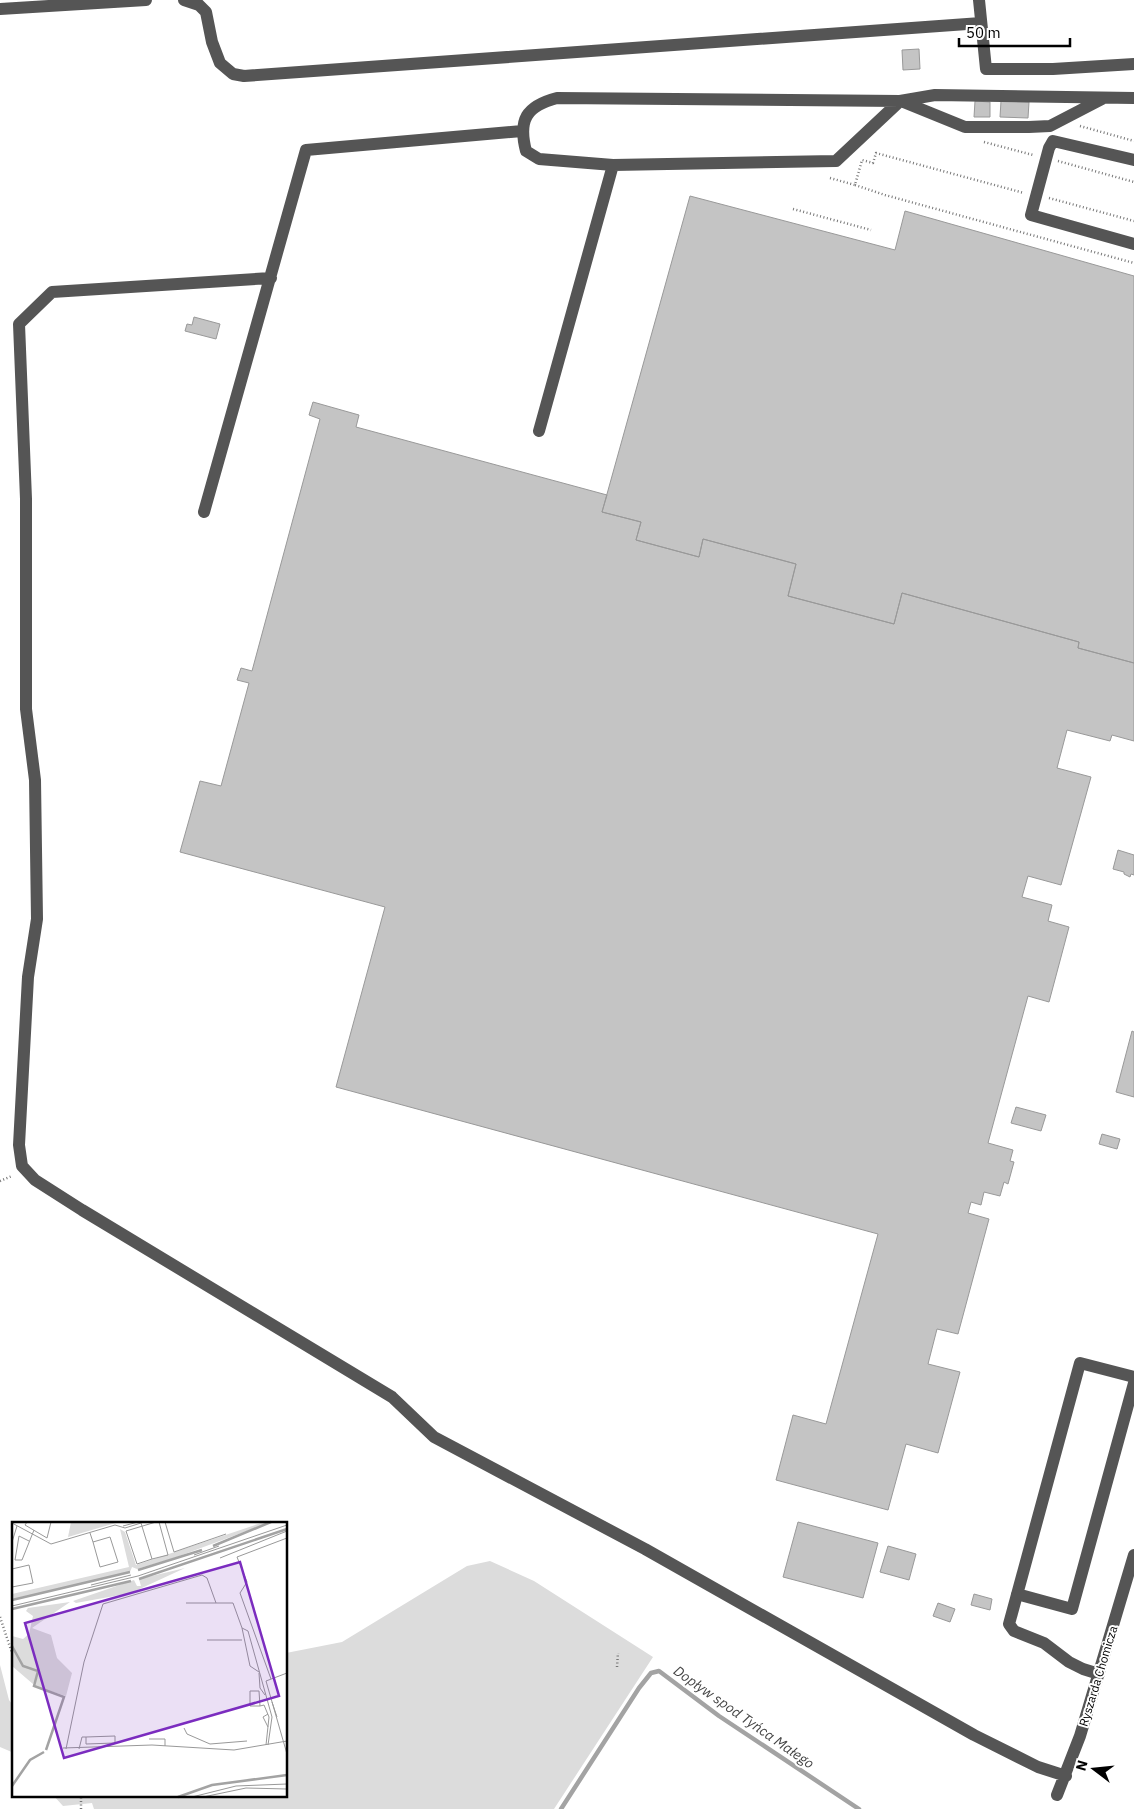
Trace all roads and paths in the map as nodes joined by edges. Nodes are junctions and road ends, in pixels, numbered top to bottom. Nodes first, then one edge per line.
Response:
1 (146, 0) edge
2 (184, 0) edge
3 (979, 0) edge
4 (0, 9) edge
5 (981, 23) junction
6 (1134, 64) edge
7 (1104, 98) junction
8 (1134, 98) edge
9 (900, 101) junction
10 (1074, 124) dead end
11 (1050, 126) junction
12 (522, 131) junction
13 (1053, 140) junction
14 (1134, 142) edge
15 (1134, 160) edge
16 (614, 165) junction
17 (830, 178) dead end
18 (855, 186) junction
19 (1037, 195) junction
20 (793, 209) dead end
21 (1134, 221) edge
22 (871, 230) dead end
23 (1134, 244) edge
24 (1134, 263) edge
25 (270, 278) junction
26 (539, 432) dead end
27 (204, 512) dead end
28 (1134, 1377) edge
29 (1134, 1383) edge
30 (1134, 1555) edge
31 (1017, 1594) junction
32 (0, 1616) edge
33 (12, 1653) edge
34 (618, 1653) dead end
35 (617, 1667) dead end
36 (1099, 1674) junction
37 (1066, 1776) junction
38 (1057, 1795) dead end
39 (81, 1796) edge
40 (81, 1809) edge

1 - 4 street
2 - 5 street
3 - 5 street
5 - 6 street
7 - 8 street
7 - 9 street
7 - 11 street
9 - 11 street
9 - 12 street
9 - 16 street
10 - 14 path
11 - 13 street
12 - 16 street
12 - 25 street
13 - 15 street
13 - 19 street
16 - 26 street
17 - 18 path
18 - 19 path
18 - 24 path
19 - 21 path
19 - 23 street
20 - 22 path
25 - 27 street
25 - 37 street
28 - 31 street
29 - 31 street
30 - 36 street, Ryszarda Chomicza
31 - 36 street
32 - 33 path
34 - 35 path
36 - 37 street, Ryszarda Chomicza
37 - 38 street, Ryszarda Chomicza
39 - 40 path

